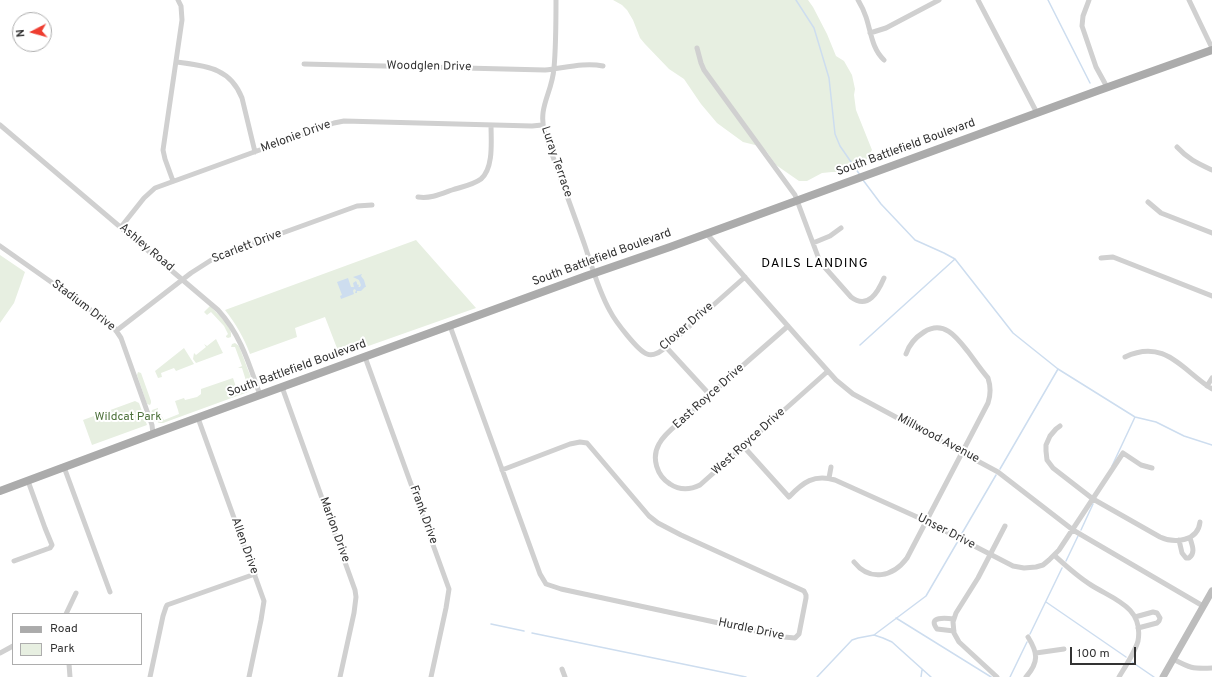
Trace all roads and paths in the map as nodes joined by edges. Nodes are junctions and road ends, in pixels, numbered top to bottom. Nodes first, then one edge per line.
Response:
1 (178, 0) edge
2 (556, 0) edge
3 (858, 0) edge
4 (939, 0) edge
5 (978, 0) edge
6 (1090, 0) edge
7 (1189, 0) edge
8 (870, 33) junction
9 (697, 48) dead end
10 (1212, 49) edge
11 (884, 60) dead end
12 (176, 62) junction
13 (304, 64) dead end
14 (603, 66) dead end
15 (554, 69) junction
16 (1107, 87) junction
17 (1037, 112) junction
18 (0, 125) edge
19 (491, 125) junction
20 (542, 125) junction
21 (1177, 147) dead end
22 (255, 152) junction
23 (1212, 170) edge
24 (173, 181) junction
25 (418, 197) dead end
26 (797, 200) junction
27 (1148, 202) dead end
28 (372, 205) dead end
29 (122, 227) junction
30 (841, 228) dead end
31 (706, 233) junction
32 (1212, 233) edge
33 (813, 243) junction
34 (0, 246) edge
35 (1101, 258) dead end
36 (594, 273) junction
37 (744, 277) junction
38 (884, 278) dead end
39 (183, 279) junction
40 (1212, 296) edge
41 (450, 326) junction
42 (788, 326) junction
43 (116, 331) junction
44 (666, 347) junction
45 (906, 354) dead end
46 (365, 357) junction
47 (1125, 357) dead end
48 (828, 371) junction
49 (1212, 378) edge
50 (282, 387) junction
51 (1210, 387) edge
52 (260, 395) junction
53 (710, 396) junction
54 (198, 418) junction
55 (1060, 426) dead end
56 (153, 434) junction
57 (744, 446) junction
58 (962, 452) junction
59 (64, 467) junction
60 (831, 467) dead end
61 (1152, 468) dead end
62 (502, 470) junction
63 (664, 478) joint
64 (829, 478) junction
65 (28, 481) junction
66 (0, 491) edge
67 (1094, 500) junction
68 (926, 521) junction
69 (1200, 522) dead end
70 (1005, 526) dead end
71 (1073, 530) junction
72 (1190, 538) junction
73 (1179, 540) junction
74 (991, 554) junction
75 (1054, 556) junction
76 (14, 561) dead end
77 (854, 562) dead end
78 (255, 574) junction
79 (1212, 591) edge
80 (110, 592) dead end
81 (76, 593) dead end
82 (1203, 606) junction
83 (66, 613) edge
84 (1135, 618) junction
85 (954, 619) junction
86 (1138, 628) junction
87 (954, 631) junction
88 (1028, 637) dead end
89 (12, 647) edge
90 (1064, 649) dead end
91 (0, 653) edge
92 (1036, 653) junction
93 (1173, 659) junction
94 (69, 665) edge
95 (1212, 668) edge
96 (562, 669) dead end
97 (70, 677) edge
98 (150, 677) edge
99 (249, 677) edge
100 (340, 677) edge
101 (431, 677) edge
102 (565, 677) edge
103 (996, 677) edge
104 (1026, 677) edge
105 (1119, 677) edge
106 (1163, 677) edge

1 - 12 street
2 - 15 street, Luray Terrace
3 - 8 street
4 - 8 street
5 - 17 street
6 - 16 street
7 - 10 street
8 - 11 street
9 - 26 street
10 - 16 main road, South Battlefield Boulevard
12 - 22 street
12 - 24 street
13 - 15 street, Woodglen Drive
14 - 15 street, Woodglen Drive
15 - 20 street, Luray Terrace
16 - 17 main road, South Battlefield Boulevard
17 - 26 main road, South Battlefield Boulevard
18 - 29 street, Ashley Road
19 - 20 street, Melonie Drive
19 - 22 street, Melonie Drive
19 - 25 street
20 - 36 street, Luray Terrace
21 - 23 street
22 - 24 street, Melonie Drive
24 - 29 street, Melonie Drive
26 - 31 main road, South Battlefield Boulevard
26 - 33 street
27 - 32 street
28 - 39 street, Scarlett Drive
29 - 39 street, Ashley Road
30 - 33 street
31 - 36 main road, South Battlefield Boulevard
31 - 37 street, Millwood Avenue
33 - 38 street
34 - 43 street, Stadium Drive
35 - 40 street
36 - 41 main road, South Battlefield Boulevard
36 - 44 street, Clover Drive
37 - 42 street, Millwood Avenue
37 - 44 street, Clover Drive
39 - 43 street, Scarlett Drive
39 - 52 street, Ashley Road
41 - 46 main road, South Battlefield Boulevard
41 - 62 street, Hurdle Drive
42 - 48 street, Millwood Avenue
42 - 53 street, East Royce Drive
43 - 56 street, Stadium Drive
44 - 53 street
45 - 58 street
46 - 50 main road, South Battlefield Boulevard
46 - 101 street, Frank Drive
47 - 51 street
48 - 57 street, West Royce Drive
48 - 58 street, Millwood Avenue
49 - 51 street
50 - 52 main road, South Battlefield Boulevard
50 - 100 street, Marion Drive
52 - 54 main road, South Battlefield Boulevard
53 - 63 street, East Royce Drive
54 - 56 main road, South Battlefield Boulevard
54 - 78 street, Allen Drive
55 - 67 street
56 - 59 main road, South Battlefield Boulevard
57 - 63 street, West Royce Drive
57 - 64 street
58 - 68 street
58 - 71 street, Millwood Avenue
59 - 65 main road, South Battlefield Boulevard
59 - 80 street
60 - 64 street
61 - 67 street, Unser Drive
62 - 62 street, Hurdle Drive
64 - 68 street, Unser Drive
65 - 66 main road, South Battlefield Boulevard
65 - 76 street
67 - 71 street, Unser Drive
67 - 73 street
68 - 74 street, Unser Drive
68 - 77 street
69 - 72 street
70 - 74 street
71 - 75 street, Unser Drive
71 - 82 street, Millwood Avenue
72 - 73 street
72 - 73 street
74 - 75 street, Unser Drive
74 - 85 street
75 - 84 street
78 - 98 street
78 - 99 street, Allen Drive
79 - 82 main road
81 - 83 street
82 - 93 main road
84 - 86 street
84 - 86 street
85 - 87 street
85 - 87 street
86 - 105 street
87 - 103 street
88 - 92 street
89 - 91 street
90 - 92 street
92 - 104 street
93 - 95 street
93 - 106 main road
94 - 97 street
96 - 102 street

